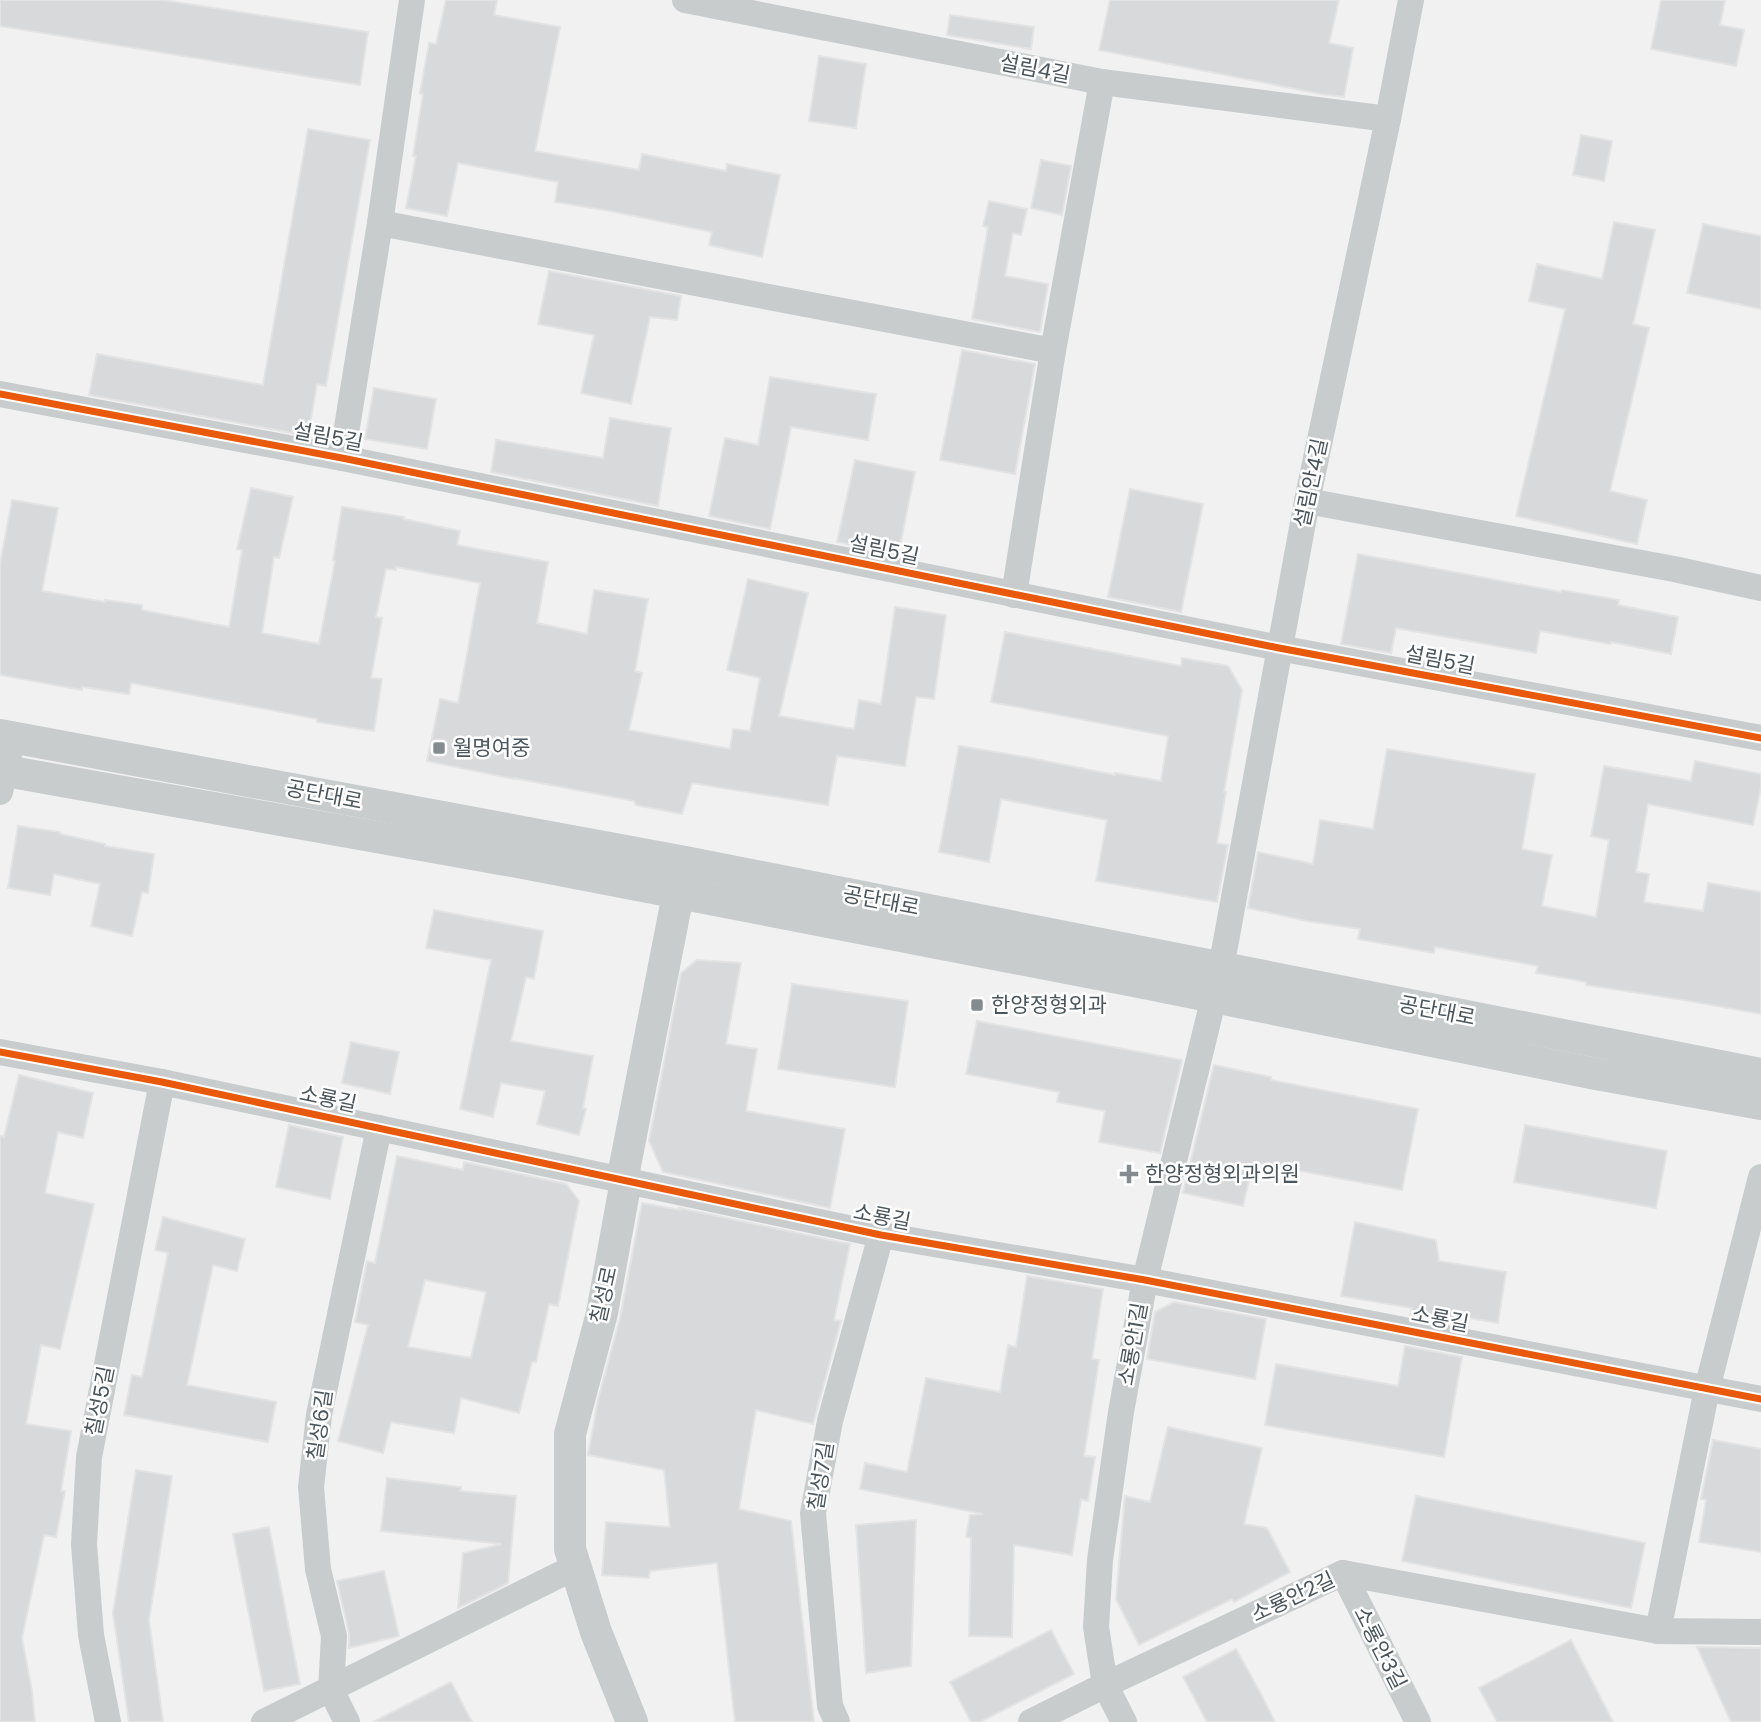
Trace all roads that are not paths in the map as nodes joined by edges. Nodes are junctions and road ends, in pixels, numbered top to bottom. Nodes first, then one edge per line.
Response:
1 (412, 0) edge
2 (685, 0) edge
3 (1411, 0) edge
4 (729, 4) edge
5 (1102, 82) junction
6 (1388, 119) junction
7 (380, 223) junction
8 (1053, 351) junction
9 (0, 394) edge
10 (342, 457) junction
11 (1307, 501) junction
12 (1761, 588) edge
13 (1014, 595) junction
14 (1279, 648) junction
15 (6, 736) edge
16 (1761, 738) edge
17 (2, 778) edge
18 (685, 862) junction
19 (679, 893) junction
20 (1218, 983) junction
21 (0, 1052) edge
22 (1761, 1074) edge
23 (162, 1082) junction
24 (1761, 1104) edge
25 (379, 1128) junction
26 (1761, 1177) edge
27 (622, 1181) junction
28 (881, 1236) junction
29 (1145, 1280) junction
30 (1707, 1389) junction
31 (1761, 1399) edge
32 (575, 1567) junction
33 (1343, 1573) junction
34 (1658, 1631) junction
35 (1761, 1632) edge
36 (1105, 1685) junction
37 (331, 1690) junction
38 (108, 1722) edge
39 (264, 1722) edge
40 (347, 1722) edge
41 (632, 1722) edge
42 (837, 1722) edge
43 (1031, 1722) edge
44 (1124, 1722) edge
45 (1418, 1722) edge

1 - 7 street
2 - 4 street, 설림4길
3 - 6 street, 설림안4길
4 - 5 street, 설림4길
5 - 6 street, 설림4길
5 - 8 street
6 - 11 street, 설림안4길
7 - 8 street
7 - 10 street
8 - 13 street
9 - 10 street, 설림5길
10 - 13 street, 설림5길
11 - 12 street
11 - 14 street, 설림안4길
13 - 14 street, 설림5길
14 - 16 street, 설림5길
14 - 20 street, 설림안4길
15 - 17 street
15 - 18 street, 공단대로
17 - 19 street, 공단대로
18 - 19 street, 칠성로
18 - 20 street, 공단대로
19 - 20 street, 공단대로
19 - 27 street, 칠성로
20 - 22 street, 공단대로
20 - 24 street, 공단대로
20 - 29 street, 소룡안1길
21 - 23 street, 소룡길
23 - 25 street, 소룡길
23 - 38 street, 칠성5길
25 - 27 street, 소룡길
25 - 37 street, 칠성6길
26 - 30 street
27 - 28 street, 소룡길
27 - 32 street, 칠성로
28 - 29 street, 소룡길
28 - 42 street, 칠성7길
29 - 30 street, 소룡길
29 - 36 street, 소룡안1길
30 - 31 street, 소룡길
30 - 34 street
32 - 37 street
32 - 41 street, 칠성로
33 - 34 street, 소룡안2길
33 - 36 street, 소룡안2길
33 - 45 street, 소룡안3길
34 - 35 street, 소룡안2길
36 - 43 street, 소룡안2길
36 - 44 street, 소룡안1길
37 - 39 street
37 - 40 street, 칠성6길

